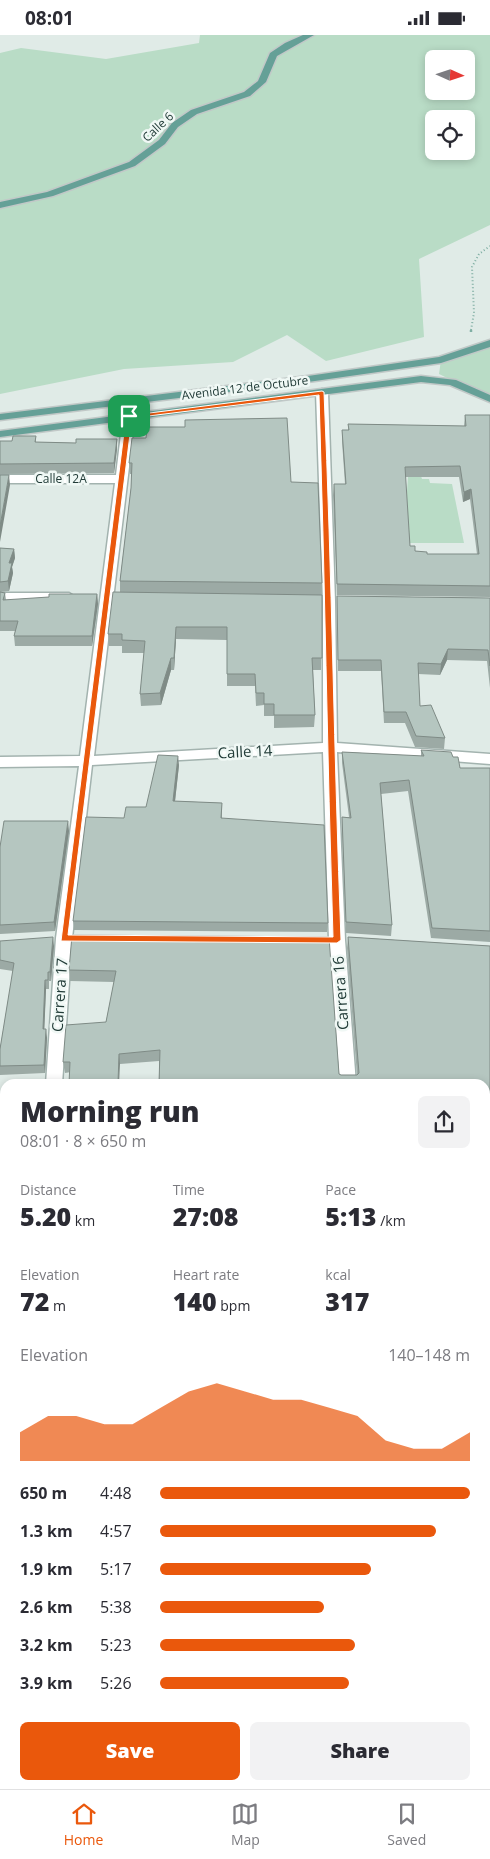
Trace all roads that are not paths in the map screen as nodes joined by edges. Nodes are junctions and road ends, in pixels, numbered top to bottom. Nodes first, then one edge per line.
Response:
1 (310, 35) edge
2 (0, 205) edge
3 (490, 343) edge
4 (441, 360) junction
5 (452, 382) junction
6 (322, 392) junction
7 (490, 399) edge
8 (131, 401) junction
9 (129, 416) junction
10 (0, 417) edge
11 (0, 434) edge
12 (0, 479) edge
13 (121, 479) junction
14 (0, 597) edge
15 (111, 598) junction
16 (330, 747) junction
17 (490, 759) edge
18 (86, 761) junction
19 (0, 762) edge
20 (64, 938) junction
21 (46, 939) edge
22 (83, 939) edge
23 (318, 940) edge
24 (337, 940) junction
25 (356, 941) edge
26 (54, 1079) edge
27 (348, 1079) edge

1 - 2 main road, Calle 6
3 - 4 main road, Avenida 12 de Octubre
4 - 5 main road
4 - 8 main road, Avenida 12 de Octubre
5 - 6 main road, Avenida 12 de Octubre
5 - 7 main road, Avenida 12 de Octubre
6 - 9 main road, Avenida 12 de Octubre
6 - 16 street, Carrera 16
8 - 9 street, Carrera 17
8 - 10 main road, Avenida 12 de Octubre
9 - 11 main road, Avenida 12 de Octubre
9 - 13 street, Carrera 17
12 - 13 street, Calle 12A
13 - 15 street, Carrera 17
14 - 15 street
15 - 18 street, Carrera 17
16 - 17 street, Calle 14
16 - 18 street, Calle 14
16 - 24 street, Carrera 16
18 - 19 street, Calle 14
18 - 20 street, Carrera 17
20 - 21 street
20 - 22 street
20 - 26 street, Carrera 17
23 - 24 street
24 - 25 street
24 - 27 street, Carrera 16

